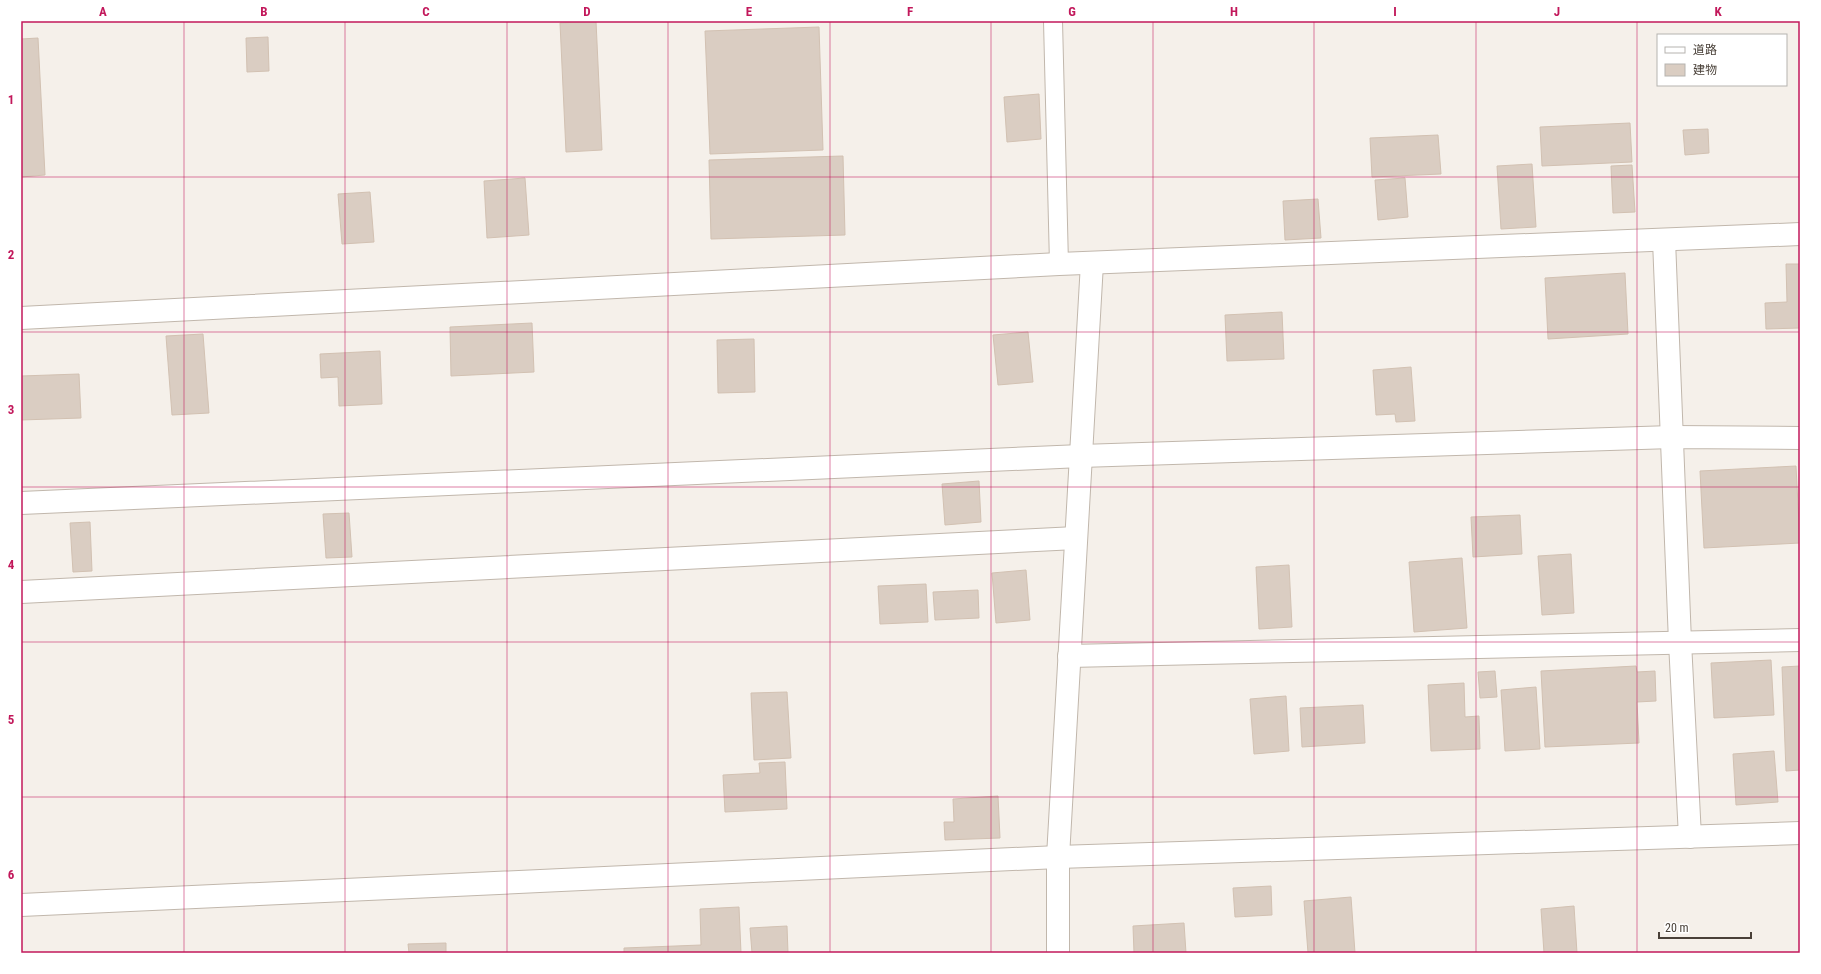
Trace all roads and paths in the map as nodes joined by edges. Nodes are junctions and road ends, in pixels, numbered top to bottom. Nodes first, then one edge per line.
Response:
1 (1053, 21) edge
2 (1800, 234) edge
3 (1664, 240) junction
4 (1092, 263) junction
5 (1059, 264) junction
6 (21, 318) edge
7 (1672, 437) junction
8 (1800, 438) edge
9 (1081, 456) junction
10 (21, 502) edge
11 (1076, 538) junction
12 (21, 592) edge
13 (1800, 640) edge
14 (1680, 642) junction
15 (1069, 656) junction
16 (1800, 833) edge
17 (1690, 837) junction
18 (1058, 857) junction
19 (21, 905) edge
20 (1058, 953) edge

1 - 5 lane
2 - 3 street
3 - 4 street
3 - 7 street
4 - 5 street
4 - 9 street
5 - 6 street
7 - 8 street
7 - 9 street
7 - 14 street
9 - 10 street
9 - 11 street
11 - 12 street
11 - 15 street
13 - 14 street
14 - 15 street
14 - 17 street
15 - 18 street
16 - 17 street
17 - 18 street
18 - 19 street
18 - 20 street

